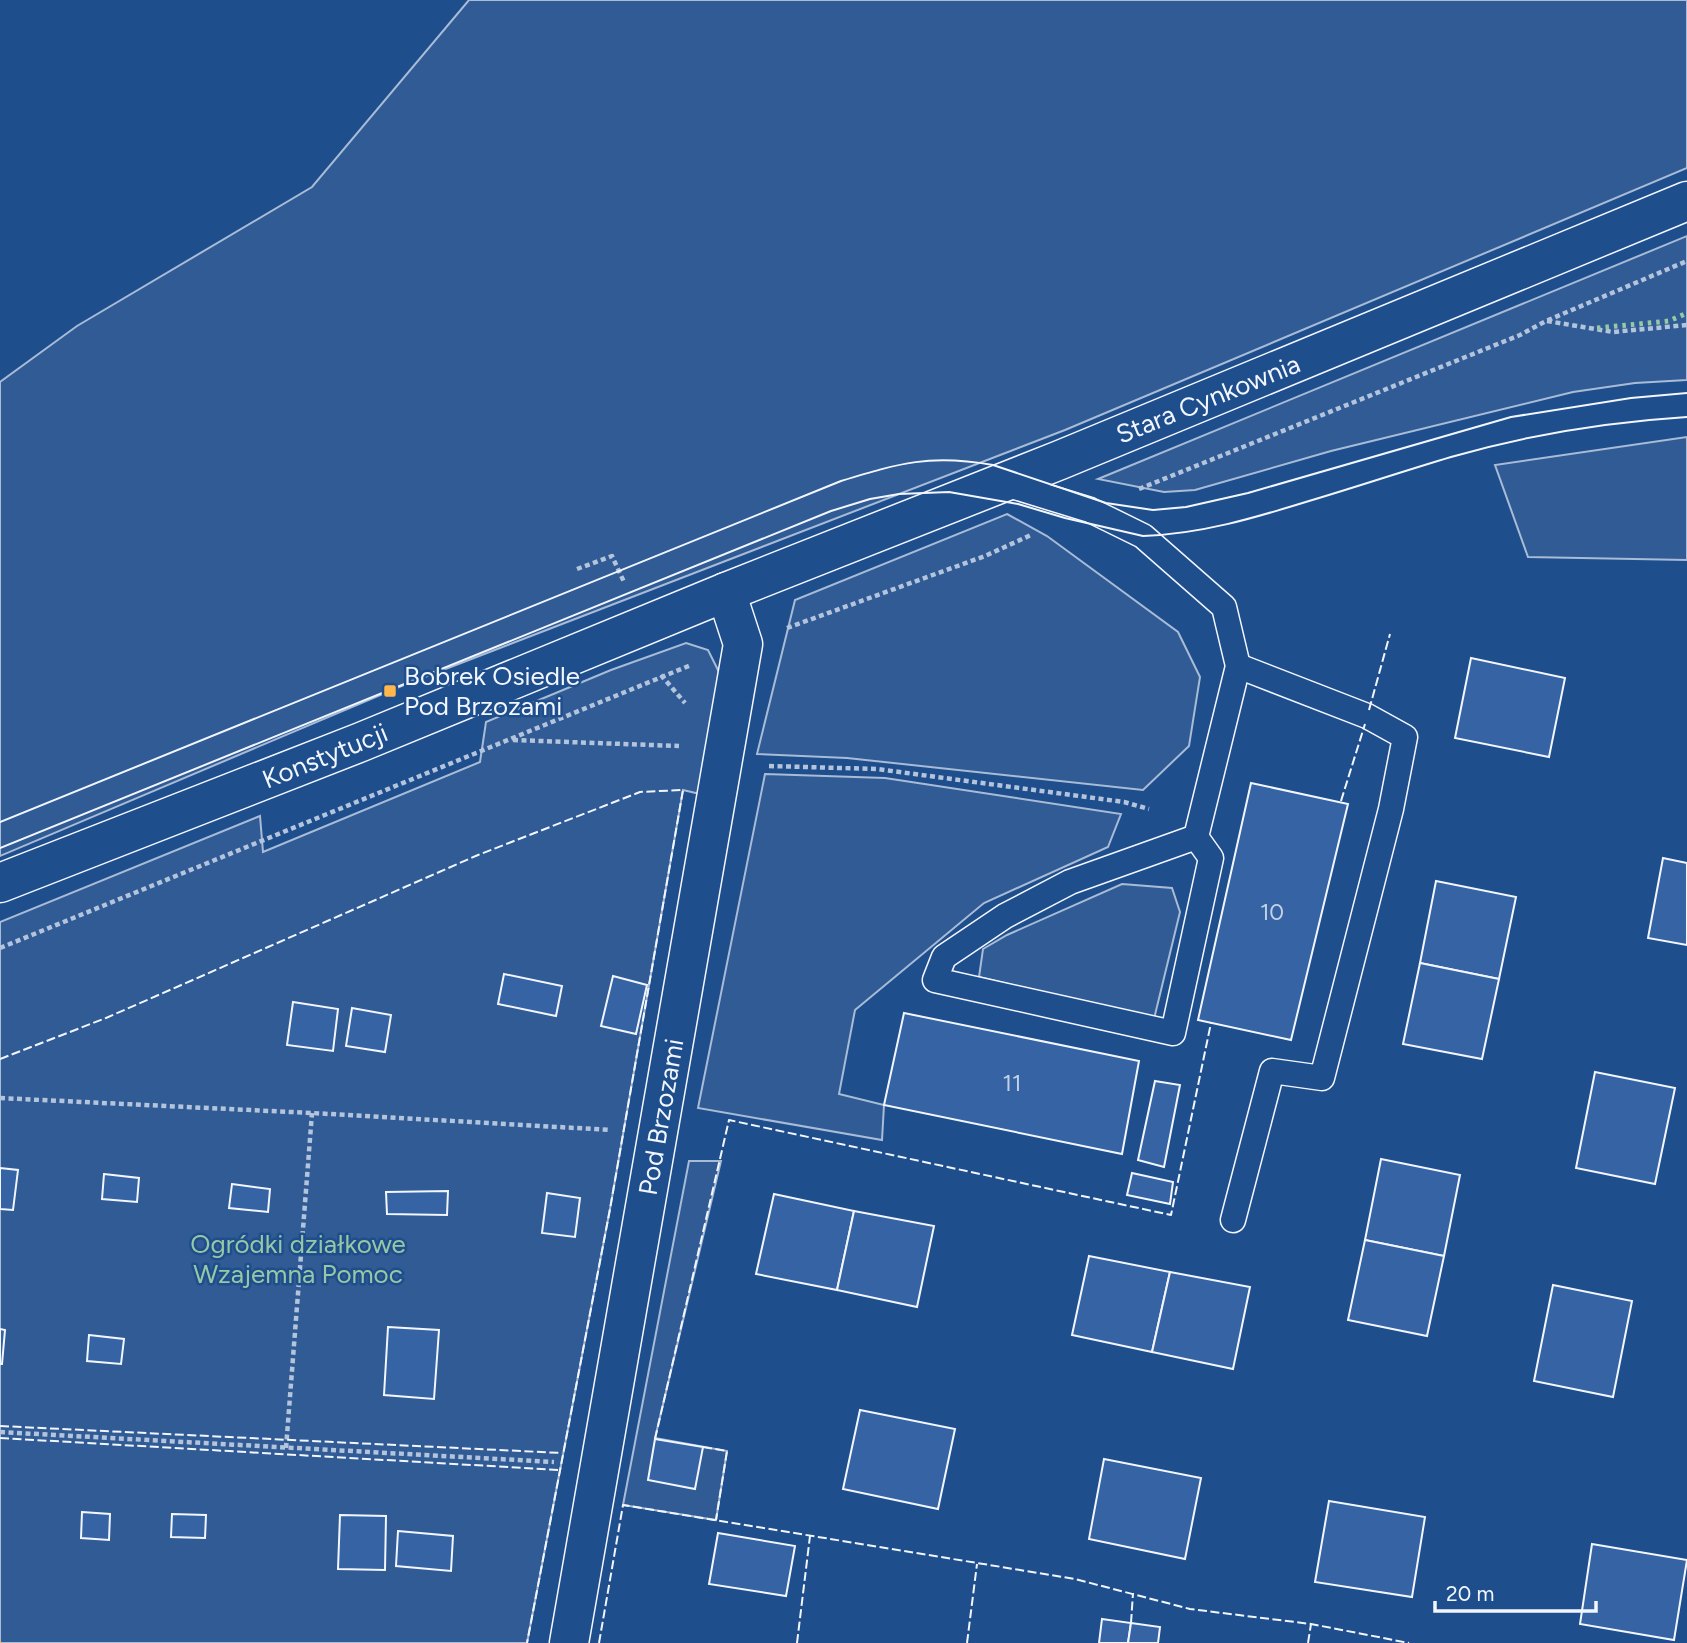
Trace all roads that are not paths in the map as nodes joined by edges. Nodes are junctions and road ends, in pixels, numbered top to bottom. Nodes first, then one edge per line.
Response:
1 (1687, 201) edge
2 (1002, 483) junction
3 (726, 592) junction
4 (1238, 666) junction
5 (1198, 830) junction
6 (0, 883) edge
7 (1233, 1220) dead end
8 (569, 1643) edge

1 - 2 street, Stara Cynkownia
2 - 3 street, Stara Cynkownia
2 - 4 lane
3 - 6 street, Konstytucji
3 - 8 street, Pod Brzozami
4 - 5 lane
4 - 7 lane
5 - 5 lane

